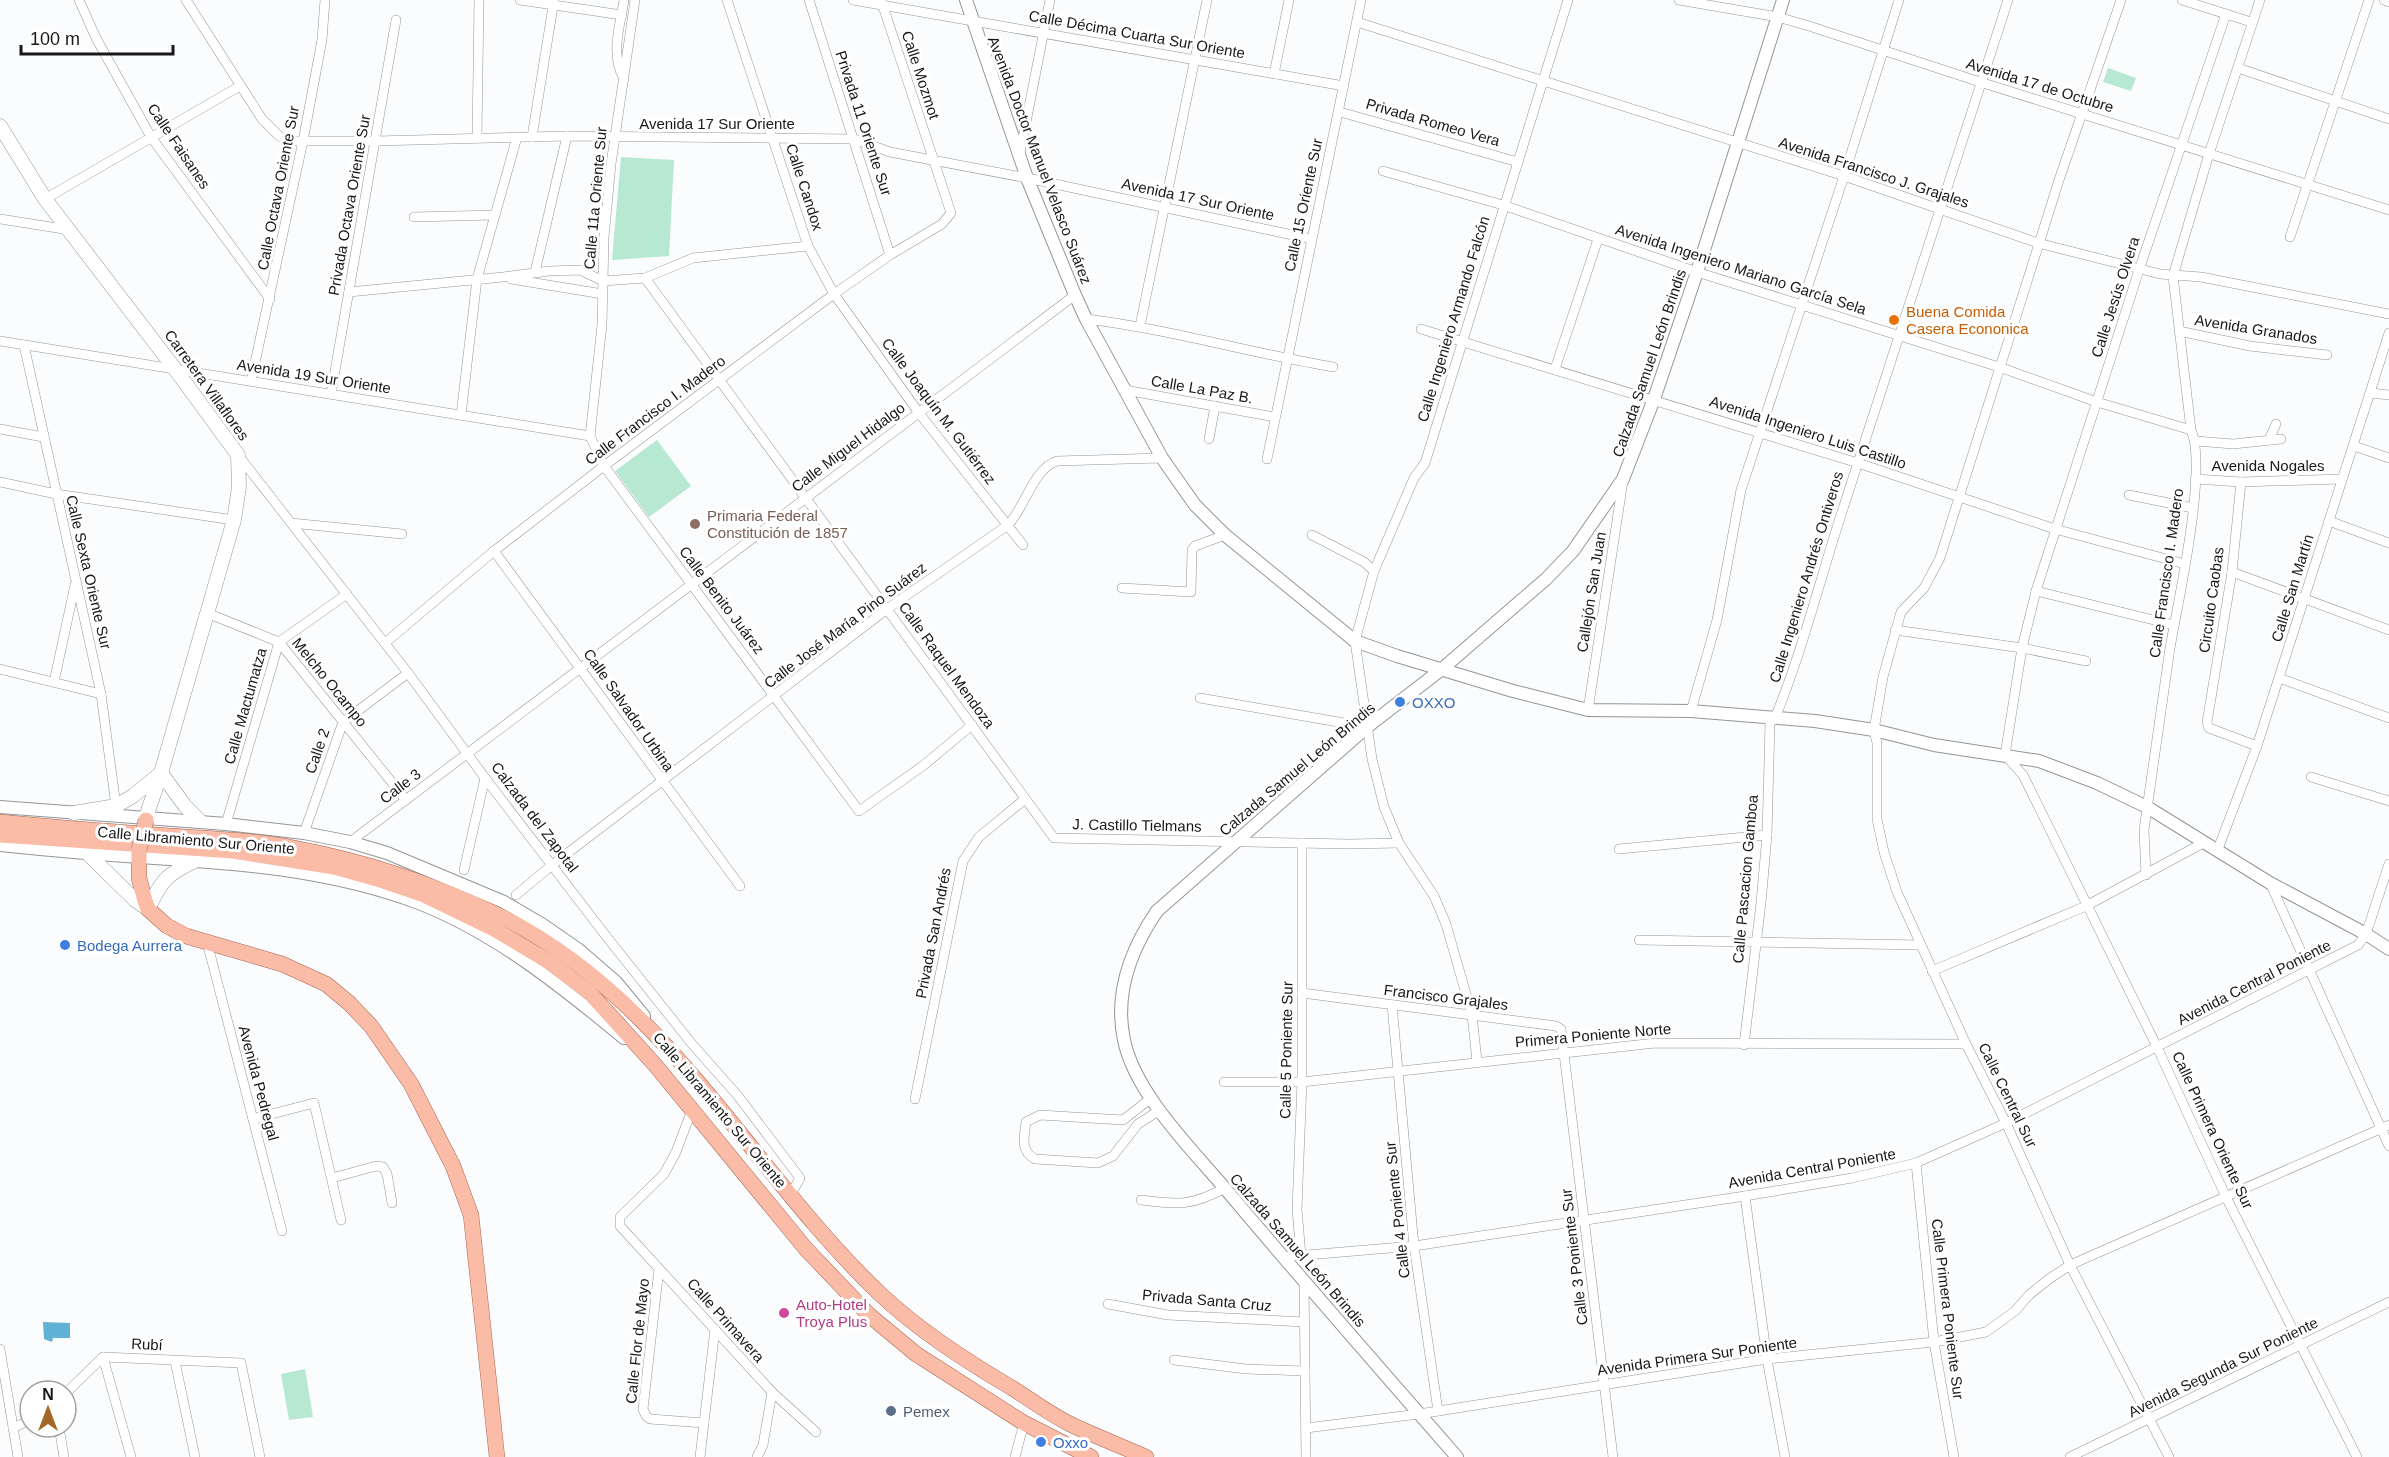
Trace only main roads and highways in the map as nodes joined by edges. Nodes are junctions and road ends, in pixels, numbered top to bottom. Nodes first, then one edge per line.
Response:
1 (0, 126) edge
2 (161, 773) junction
3 (74, 813) road end
4 (146, 819) joint
5 (200, 821) road end
6 (0, 822) edge
7 (0, 835) edge
8 (86, 852) road end
9 (197, 860) road end
10 (148, 909) junction
11 (496, 1457) edge
12 (1091, 1457) edge
13 (1146, 1457) edge

1 - 2 main road, Carretera Villaflores
2 - 3 main road
2 - 4 main road, Carretera Villaflores
2 - 5 main road
4 - 10 main road, bridge
6 - 13 main road, Calle Libramiento Sur Oriente
7 - 12 main road, Calle Libramiento Sur Oriente
8 - 10 main road
9 - 10 main road
10 - 11 main road

